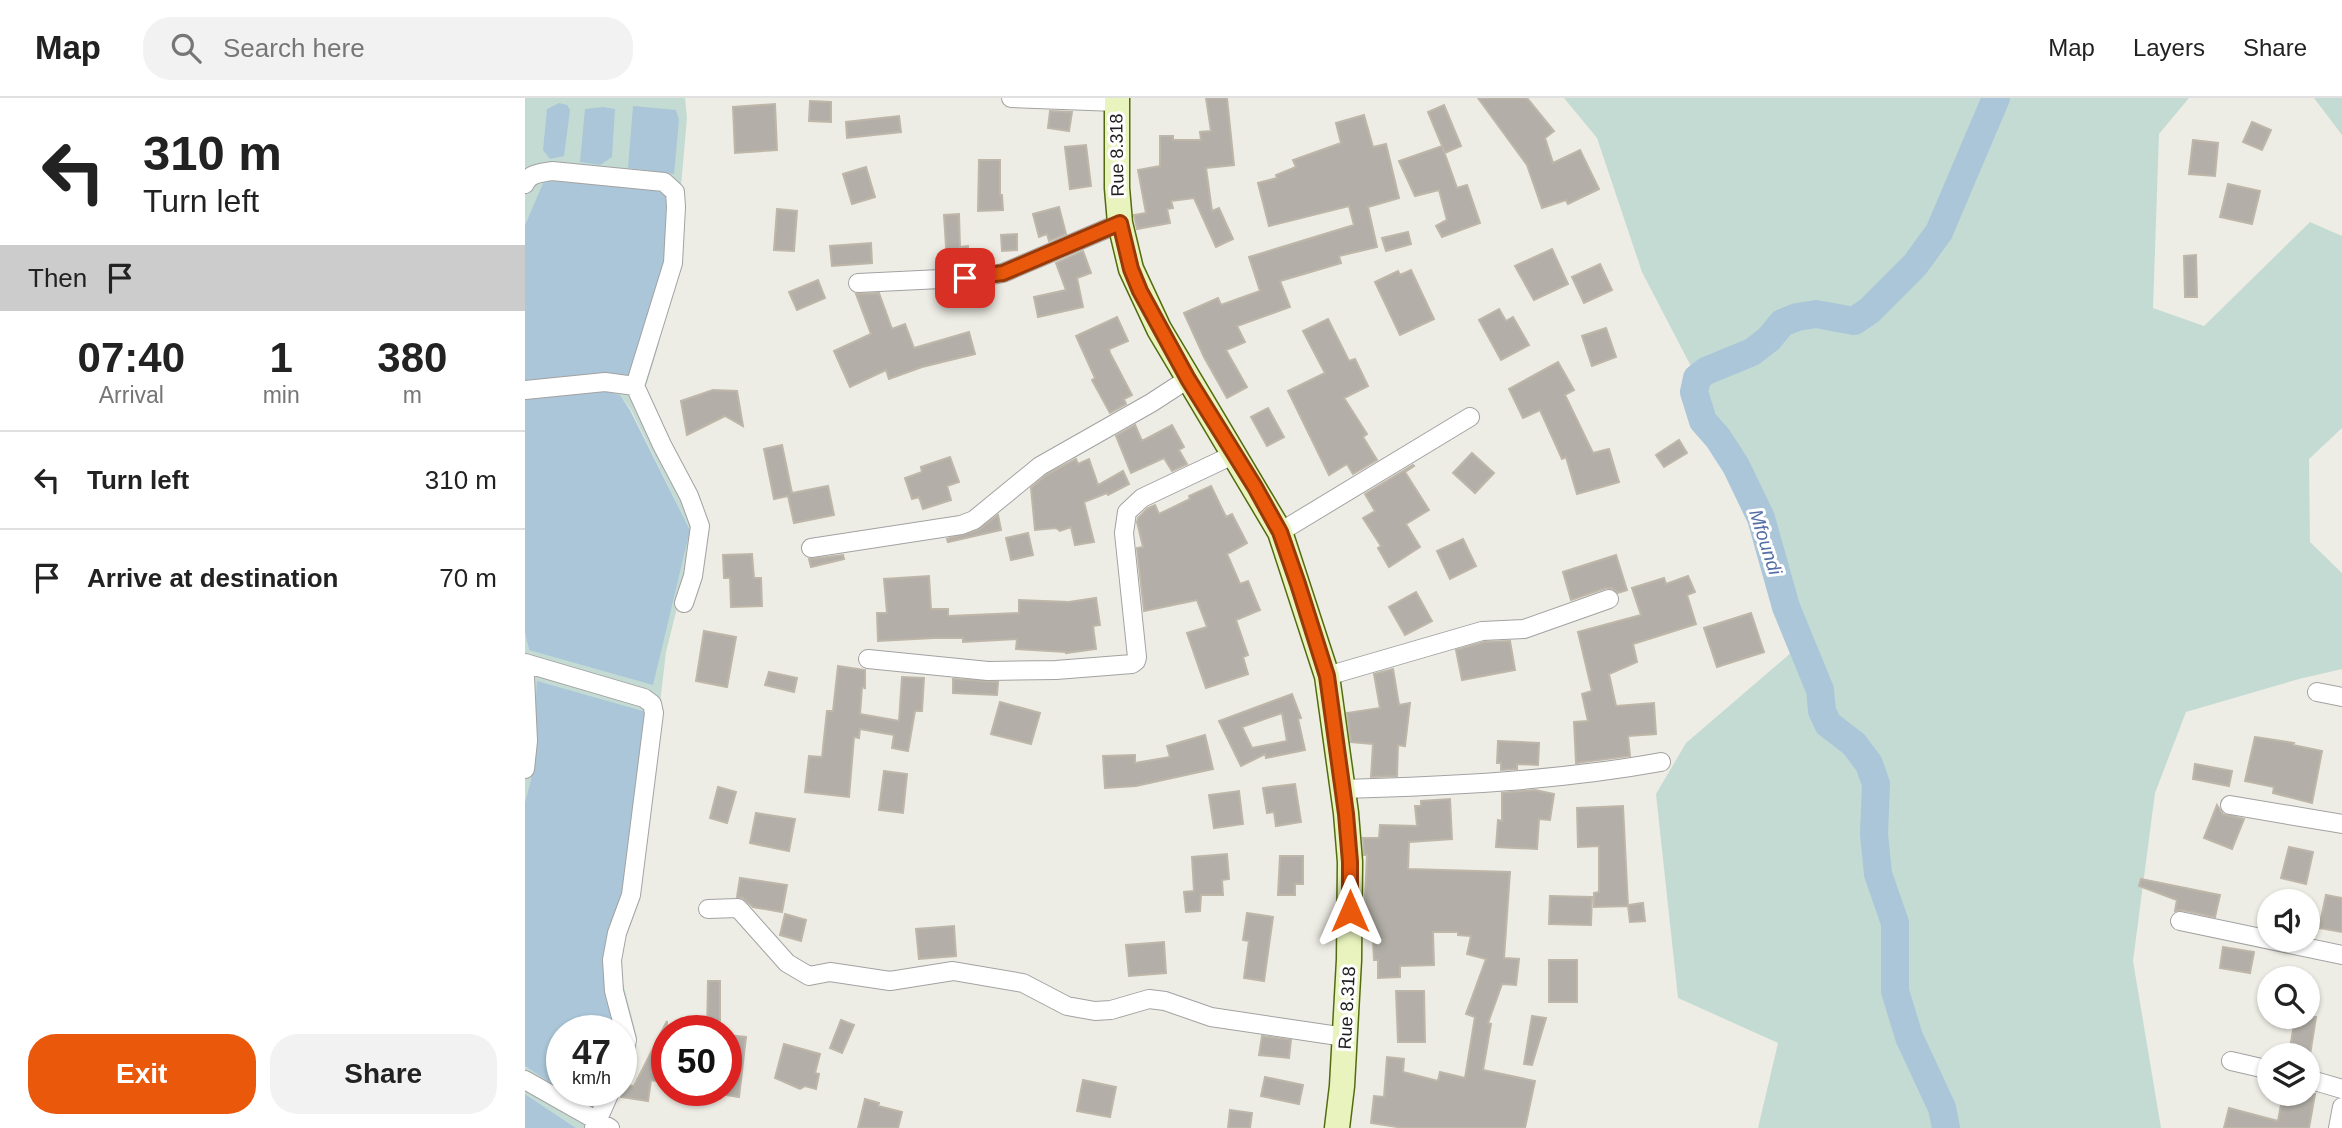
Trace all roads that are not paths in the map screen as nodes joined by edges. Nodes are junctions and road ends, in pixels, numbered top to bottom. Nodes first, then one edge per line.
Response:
1 (1011, 98) edge
2 (1117, 100) edge
3 (525, 184) edge
4 (1120, 223) junction
5 (858, 283) dead end
6 (1188, 379) junction
7 (635, 386) junction
8 (525, 390) edge
9 (1470, 418) dead end
10 (1235, 454) junction
11 (1280, 532) junction
12 (811, 548) dead end
13 (1609, 599) dead end
14 (684, 603) dead end
15 (868, 659) dead end
16 (525, 663) edge
17 (1327, 676) junction
18 (525, 677) edge
19 (2317, 692) dead end
20 (2342, 697) edge
21 (1661, 762) dead end
22 (525, 769) edge
23 (1343, 789) junction
24 (2229, 805) dead end
25 (2342, 824) edge
26 (708, 909) dead end
27 (2180, 921) dead end
28 (2342, 955) edge
29 (620, 1015) edge
30 (1345, 1037) junction
31 (2231, 1061) dead end
32 (2257, 1067) edge
33 (525, 1080) edge
34 (2320, 1083) edge
35 (2342, 1089) edge
36 (606, 1106) edge
37 (2342, 1107) edge
38 (600, 1125) edge
39 (1337, 1128) edge
40 (2338, 1128) edge

1 - 2 street
2 - 4 main road, Rue 8.318
3 - 7 street
4 - 5 street
4 - 6 main road, Rue 8.318
6 - 10 main road, Rue 8.318
6 - 12 street
7 - 8 street
7 - 14 street
9 - 11 street
10 - 11 main road, Rue 8.318
10 - 15 street
11 - 17 main road, Rue 8.318
13 - 17 street
16 - 29 street
17 - 23 main road, Rue 8.318
18 - 22 street
19 - 20 street
21 - 23 street
23 - 30 main road, Rue 8.318
24 - 25 street
26 - 30 street
27 - 28 street
30 - 39 main road, Rue 8.318
31 - 32 street
33 - 38 street
34 - 35 street
36 - 38 street
37 - 40 street

